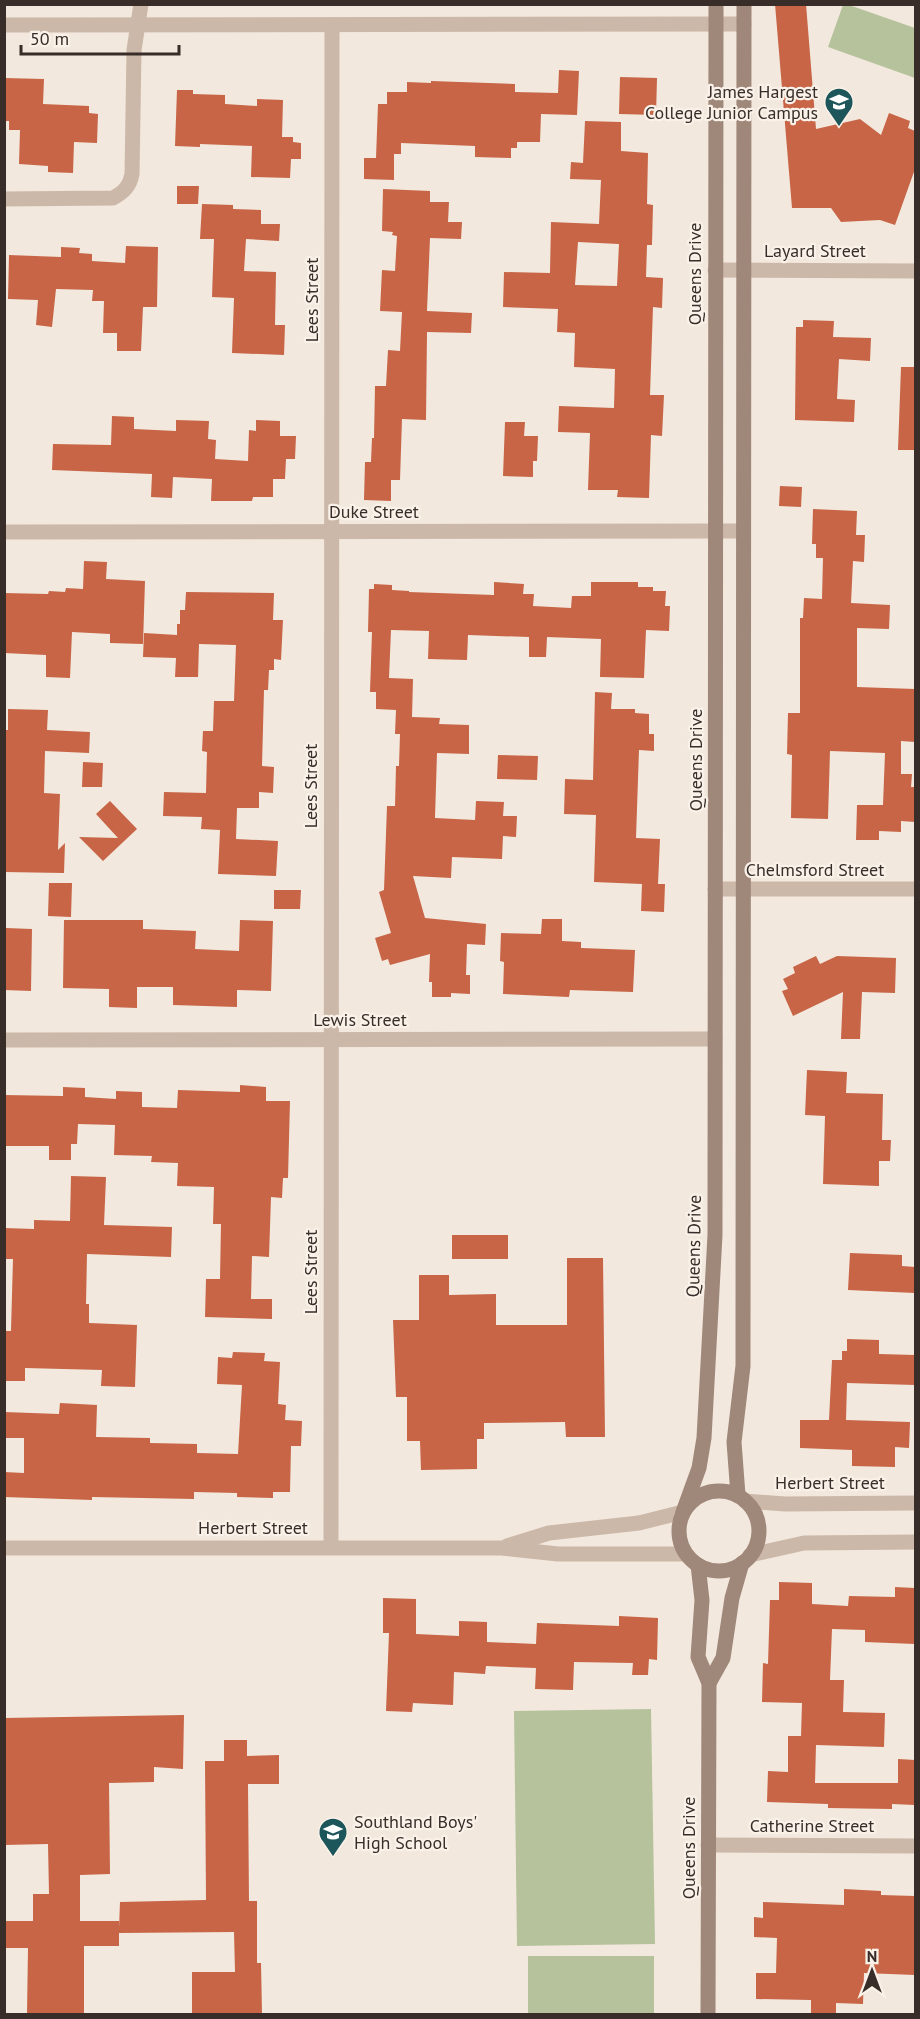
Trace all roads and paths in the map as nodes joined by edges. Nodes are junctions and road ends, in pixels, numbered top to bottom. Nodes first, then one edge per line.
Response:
1 (141, 4) edge
2 (716, 4) edge
3 (744, 4) edge
4 (716, 24) junction
5 (744, 24) junction
6 (4, 25) edge
7 (137, 25) junction
8 (332, 25) junction
9 (4, 199) edge
10 (715, 270) junction
11 (745, 271) junction
12 (915, 271) edge
13 (331, 531) junction
14 (716, 531) junction
15 (743, 531) junction
16 (4, 532) edge
17 (715, 889) junction
18 (743, 889) junction
19 (915, 889) edge
20 (715, 1039) junction
21 (4, 1040) edge
22 (331, 1040) junction
23 (742, 1498) junction
24 (915, 1503) edge
25 (683, 1512) junction
26 (915, 1542) edge
27 (331, 1547) junction
28 (4, 1548) edge
29 (502, 1548) junction
30 (686, 1554) junction
31 (746, 1559) junction
32 (698, 1565) junction
33 (709, 1683) junction
34 (708, 1845) junction
35 (915, 1846) edge
36 (708, 2014) edge

1 - 7 street
2 - 4 main road, Queens Drive
3 - 5 main road
4 - 5 street
4 - 8 street
4 - 10 main road, Queens Drive
5 - 11 main road
6 - 7 street
7 - 8 street
7 - 9 street
8 - 13 street, Lees Street
10 - 11 street, Layard Street
10 - 14 main road, Queens Drive
11 - 12 street, Layard Street
11 - 15 main road
13 - 14 street, Duke Street
13 - 16 street, Duke Street
13 - 22 street, Lees Street
14 - 15 street, Duke Street
14 - 17 main road, Queens Drive
15 - 18 main road
17 - 18 street, Chelmsford Street
17 - 20 main road, Queens Drive
18 - 19 street, Chelmsford Street
18 - 23 main road
20 - 22 street, Lewis Street
20 - 25 main road, Queens Drive
21 - 22 street, Lewis Street
22 - 27 street, Lees Street
23 - 24 street, Herbert Street
23 - 25 main road, Herbert Street
23 - 31 main road
25 - 29 street, Herbert Street
25 - 30 main road
26 - 31 street
27 - 28 street, Herbert Street
27 - 29 street, Herbert Street
29 - 30 street, Herbert Street
30 - 32 main road
31 - 32 main road
31 - 33 main road, Queens Drive
32 - 33 main road, Queens Drive
33 - 34 main road, Queens Drive
34 - 35 street, Catherine Street
34 - 36 main road, Queens Drive

